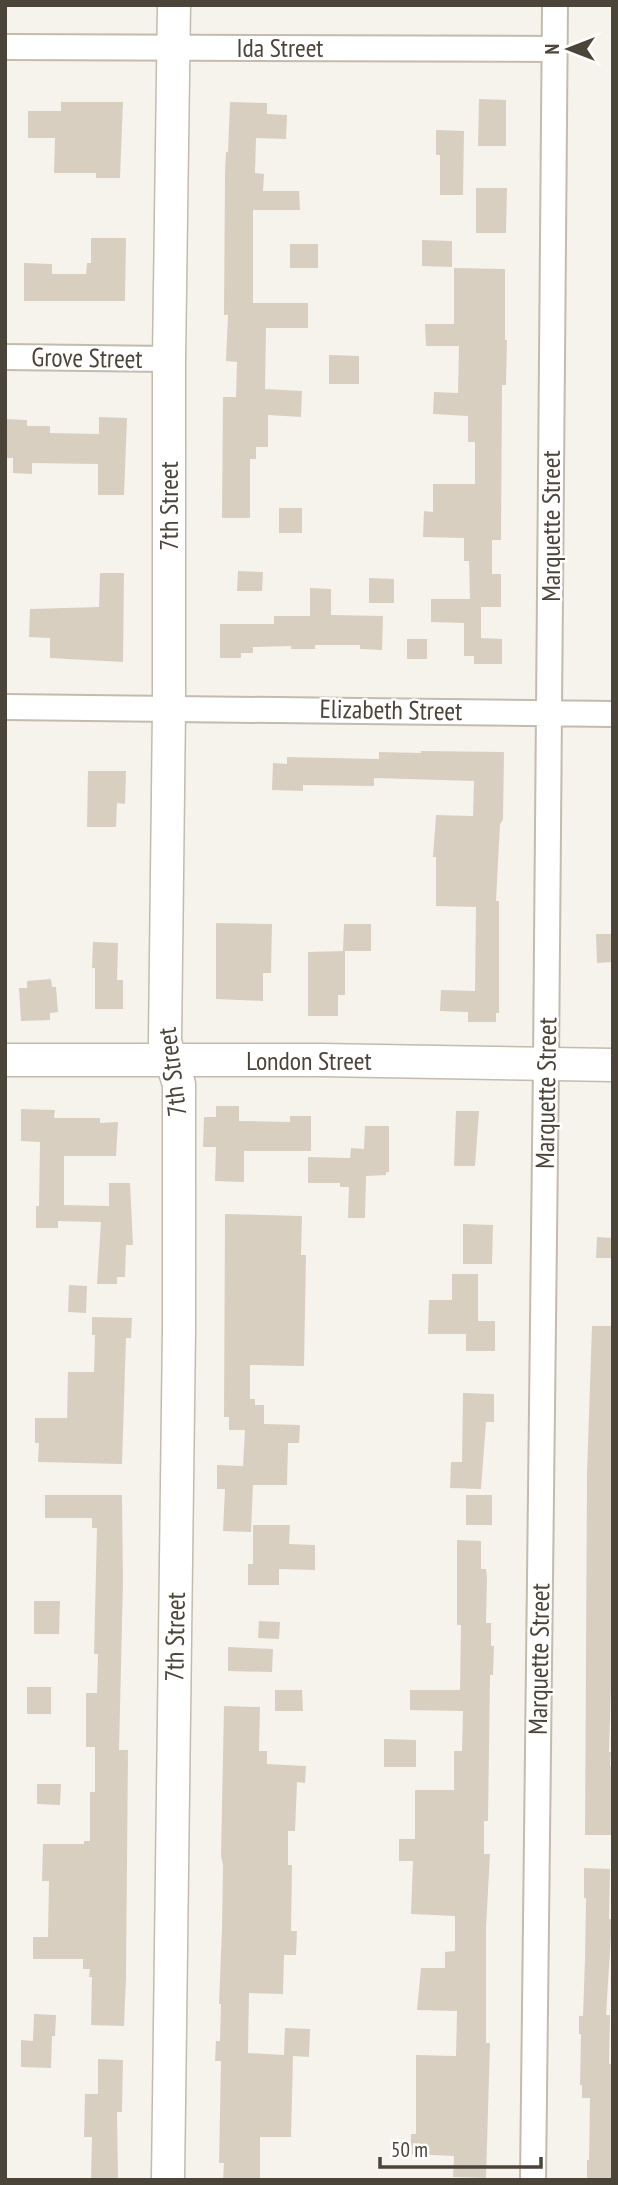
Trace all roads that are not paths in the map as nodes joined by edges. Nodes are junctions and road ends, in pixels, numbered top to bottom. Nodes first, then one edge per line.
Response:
1 (174, 5) edge
2 (555, 5) edge
3 (5, 47) edge
4 (173, 48) junction
5 (555, 49) junction
6 (5, 357) edge
7 (169, 359) junction
8 (5, 707) edge
9 (169, 708) junction
10 (550, 713) junction
11 (613, 714) edge
12 (5, 1060) edge
13 (172, 1062) junction
14 (546, 1064) junction
15 (613, 1065) edge
16 (168, 2180) edge
17 (533, 2180) edge

1 - 4 street, 7th Street
2 - 5 street, Marquette Street
3 - 4 street, Ida Street
4 - 5 street, Ida Street
4 - 7 street, 7th Street
5 - 10 street, Marquette Street
6 - 7 street, Grove Street
7 - 9 street, 7th Street
8 - 9 street, Elizabeth Street
9 - 10 street, Elizabeth Street
9 - 13 street, 7th Street
10 - 11 street, Elizabeth Street
10 - 14 street, Marquette Street
12 - 13 street, London Street
13 - 14 street, London Street
13 - 16 street, 7th Street
14 - 15 street, London Street
14 - 17 street, Marquette Street

